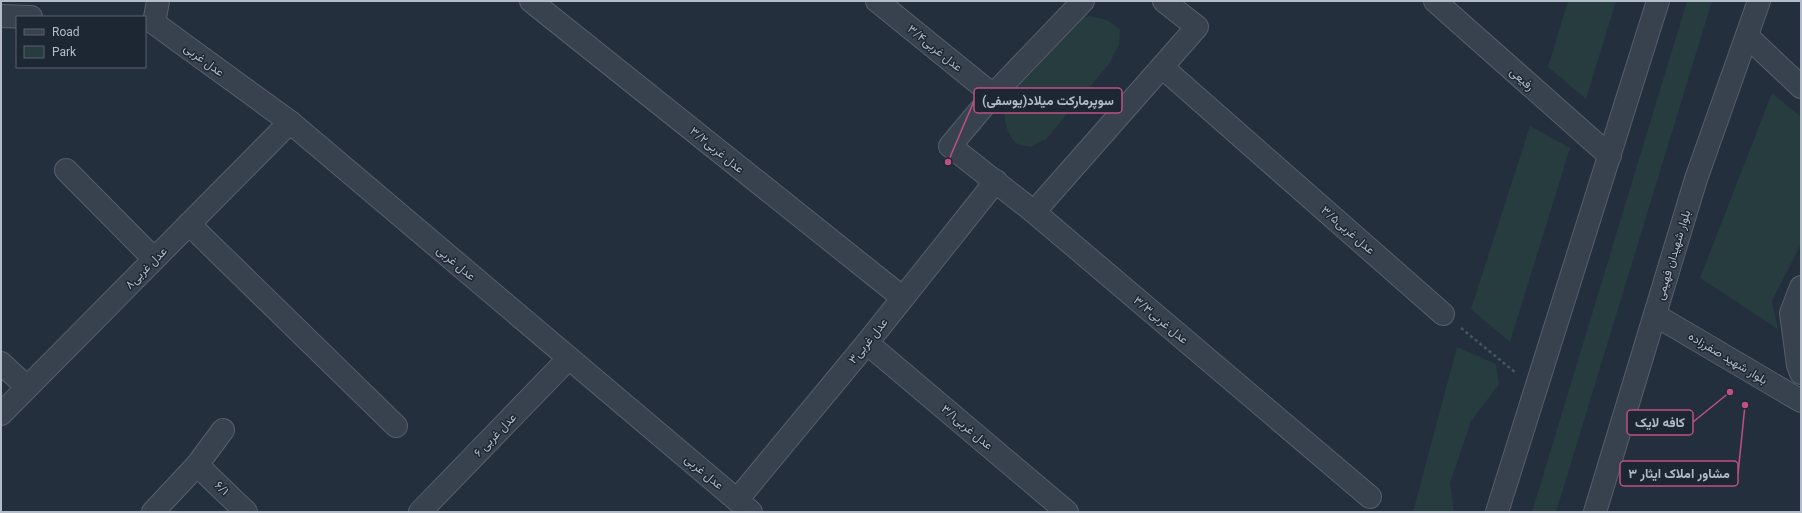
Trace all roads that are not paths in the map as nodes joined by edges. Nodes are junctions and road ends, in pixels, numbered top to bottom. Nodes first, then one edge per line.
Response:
1 (158, 1) edge
2 (531, 1) edge
3 (877, 1) edge
4 (1083, 1) edge
5 (1164, 1) edge
6 (1435, 1) edge
7 (1658, 1) edge
8 (1759, 1) edge
9 (1, 16) edge
10 (16, 16) edge
11 (150, 23) edge
12 (1747, 36) junction
13 (1162, 67) junction
14 (1801, 87) edge
15 (993, 95) junction
16 (290, 122) junction
17 (1610, 156) junction
18 (66, 170) dead end
19 (996, 181) junction
20 (1034, 212) junction
21 (189, 224) junction
22 (154, 259) junction
23 (1801, 286) edge
24 (903, 298) junction
25 (1443, 314) road end
26 (1655, 315) junction
27 (867, 343) junction
28 (569, 358) junction
29 (1, 363) edge
30 (1801, 373) edge
31 (27, 388) junction
32 (1801, 401) edge
33 (1, 414) edge
34 (396, 426) dead end
35 (223, 430) dead end
36 (197, 465) junction
37 (1370, 496) dead end
38 (744, 506) edge
39 (153, 512) edge
40 (246, 512) edge
41 (420, 512) edge
42 (1068, 512) edge
43 (1497, 512) edge
44 (1595, 512) edge

1 - 11 street
2 - 24 street, عدل غربی۳/۲
3 - 15 street, عدل غربی۳/۴
4 - 15 street
5 - 13 street
6 - 17 street, رفیعی
7 - 17 street
8 - 12 street, بلوار شهیدان فهیمی
9 - 10 street
11 - 16 street, عدل غربی
12 - 14 street
12 - 26 street, بلوار شهیدان فهیمی
13 - 20 street
13 - 25 street, عدل غربی۳/۵
15 - 19 street, عدل غربی۳/۳
16 - 21 street, عدل غربی۸
16 - 28 street, عدل غربی
17 - 43 street
18 - 22 street
19 - 20 street, عدل غربی۳/۳
19 - 24 street, عدل غربی۳
20 - 37 street, عدل غربی۳/۳
21 - 22 street, عدل غربی۸
21 - 34 street
22 - 31 street, عدل غربی۸
23 - 30 street
24 - 27 street, عدل غربی۳
26 - 32 street, بلوار شهید صفرزاده
26 - 44 street, بلوار شهیدان فهیمی
27 - 38 street, عدل غربی۳
27 - 42 street, عدل غربی۳/۱
28 - 38 street, عدل غربی
28 - 41 street, عدل غربی ۶
29 - 31 street
31 - 33 street, عدل غربی۸
35 - 36 street
36 - 39 street
36 - 40 street, ۶/۱

